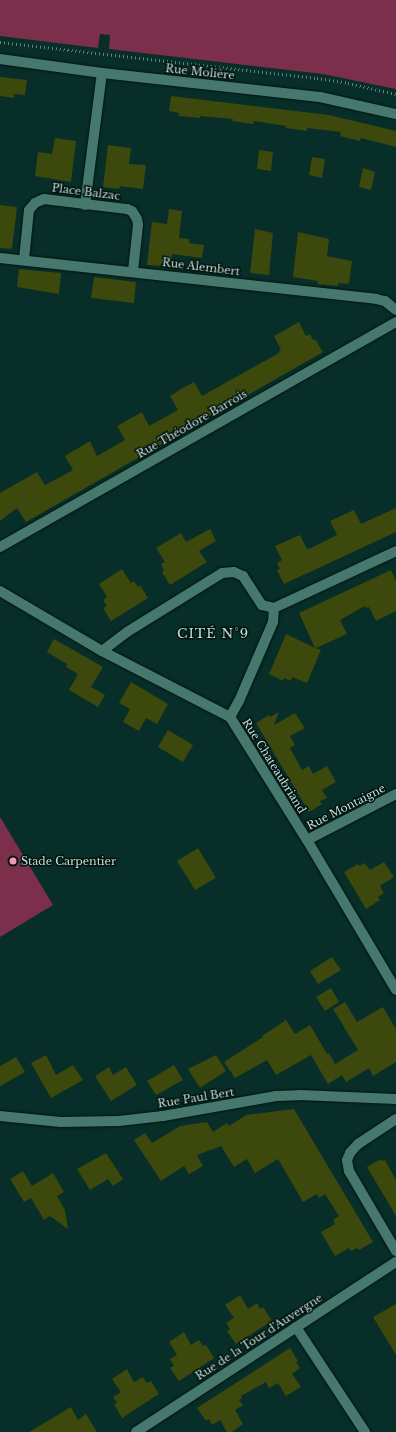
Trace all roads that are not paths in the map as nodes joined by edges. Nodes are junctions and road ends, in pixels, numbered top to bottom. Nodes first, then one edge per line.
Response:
1 (0, 59) edge
2 (102, 73) junction
3 (396, 114) edge
4 (85, 205) junction
5 (0, 258) edge
6 (24, 259) junction
7 (133, 271) junction
8 (396, 310) edge
9 (396, 322) edge
10 (0, 547) edge
11 (396, 551) edge
12 (0, 591) edge
13 (274, 608) junction
14 (102, 652) junction
15 (230, 717) junction
16 (396, 794) edge
17 (307, 840) junction
18 (396, 990) edge
19 (396, 1099) edge
20 (0, 1116) edge
21 (396, 1119) edge
22 (396, 1251) edge
23 (396, 1262) edge
24 (296, 1327) junction
25 (136, 1432) edge
26 (364, 1432) edge

1 - 2 street, Rue Molière
2 - 3 street, Rue Molière
2 - 4 street
4 - 6 street, Place Balzac
4 - 7 street, Place Balzac
5 - 6 street, Rue Alembert
6 - 7 street, Rue Alembert
7 - 8 street, Rue Alembert
9 - 10 street, Rue Théodore Barrois
11 - 13 street
12 - 14 street, Rue Chateaubriand
13 - 14 street
13 - 15 street
14 - 15 street, Rue Chateaubriand
15 - 17 street, Rue Chateaubriand
16 - 17 street, Rue Montaigne
17 - 18 street, Rue Chateaubriand
19 - 20 street, Rue Paul Bert
21 - 22 street
23 - 24 street, Rue de la Tour d'Auvergne
24 - 25 street, Rue de la Tour d'Auvergne
24 - 26 street

